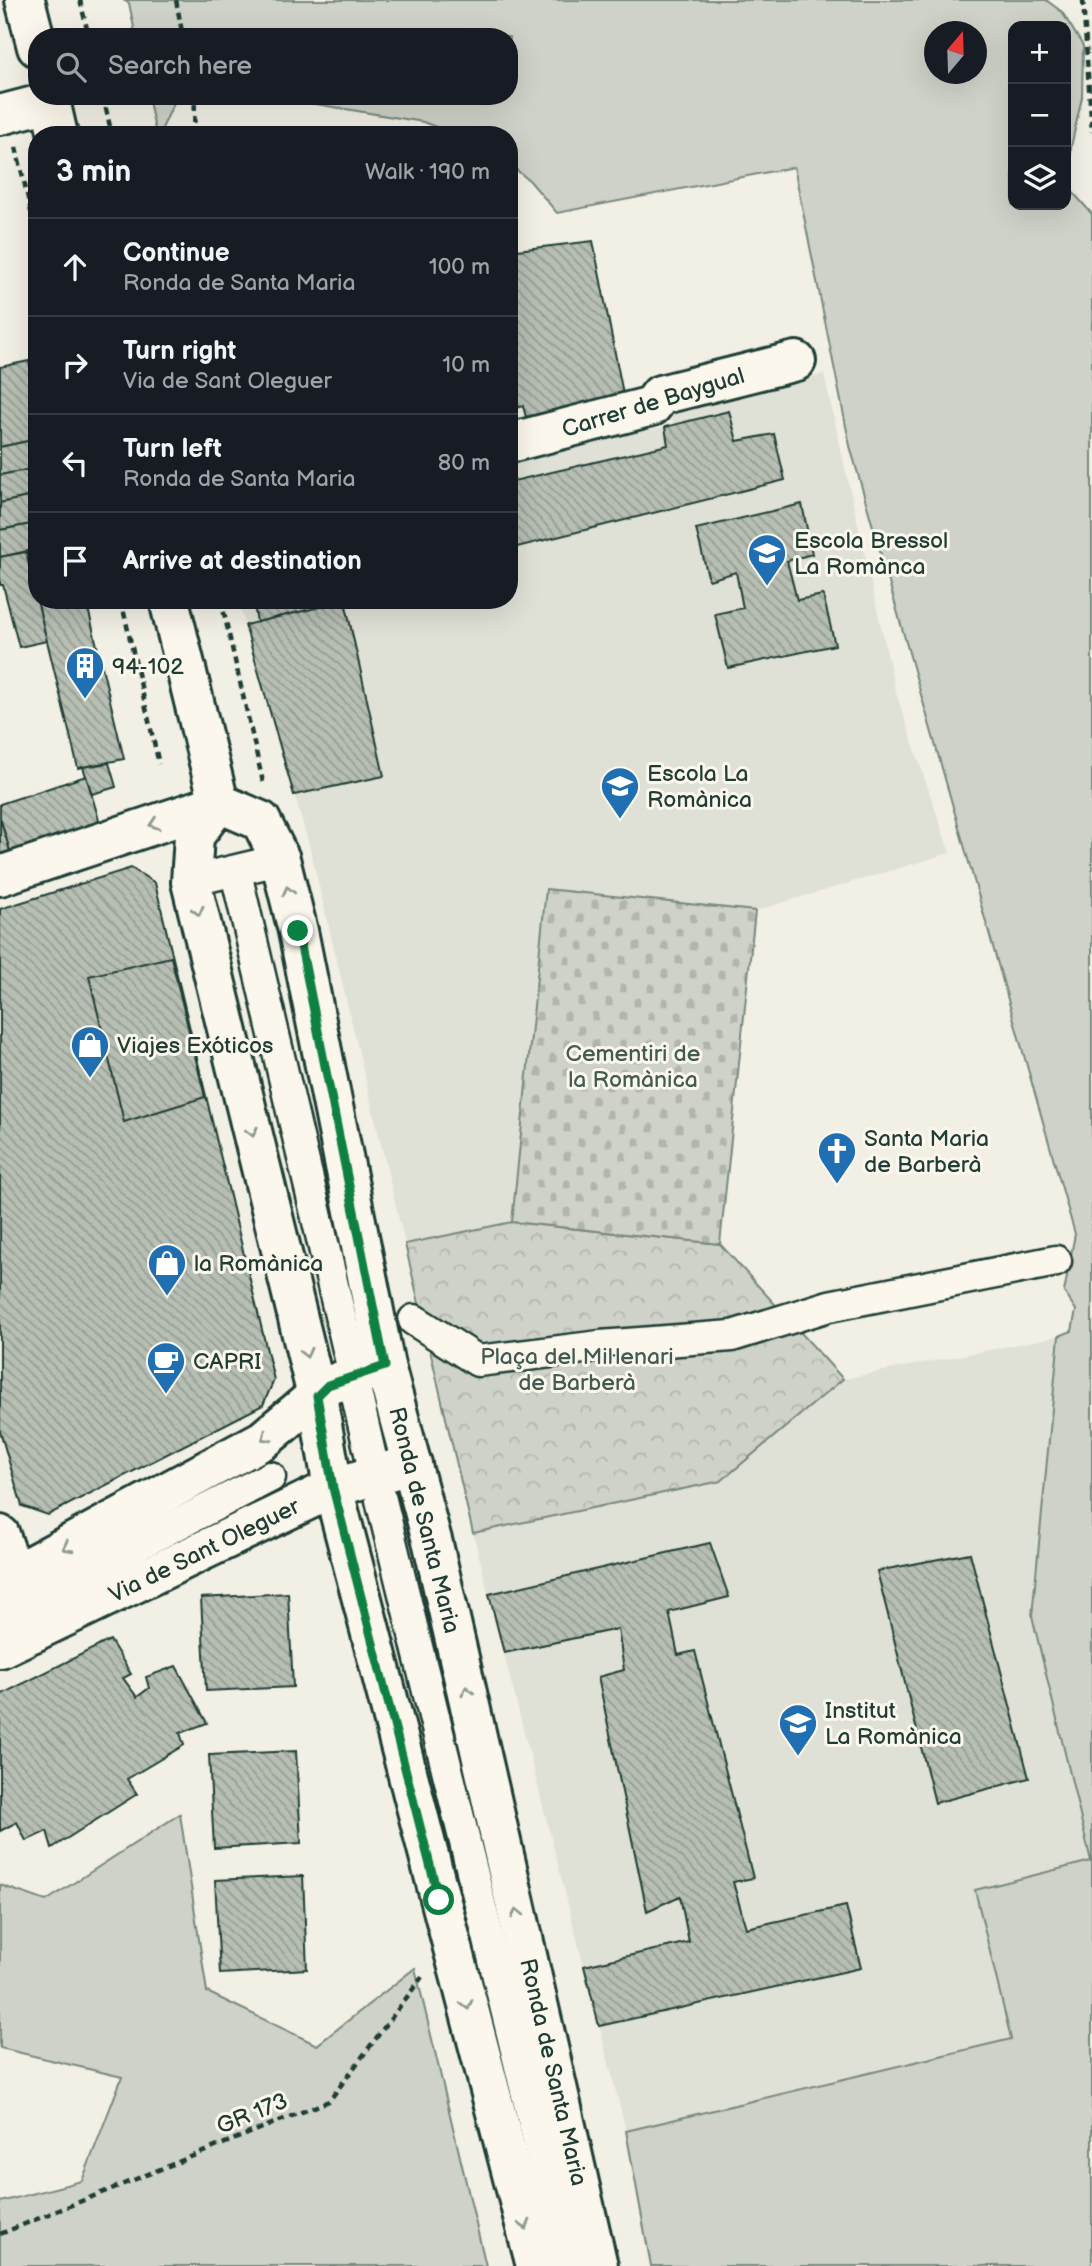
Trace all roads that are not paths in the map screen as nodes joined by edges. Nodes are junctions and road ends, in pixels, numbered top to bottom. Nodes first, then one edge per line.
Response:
1 (25, 0) edge
2 (32, 28) edge
3 (52, 111) edge
4 (4, 114) edge
5 (796, 361) dead end
6 (518, 441) edge
7 (171, 609) edge
8 (219, 803) junction
9 (266, 863) dead end
10 (0, 876) edge
11 (1056, 1261) dead end
12 (414, 1320) dead end
13 (368, 1362) junction
14 (356, 1392) dead end
15 (317, 1396) junction
16 (412, 1464) junction
17 (373, 1466) dead end
18 (270, 1477) dead end
19 (333, 1488) junction
20 (381, 1500) dead end
21 (0, 1535) edge
22 (14, 1602) edge
23 (0, 1648) edge
24 (536, 2266) edge
25 (569, 2266) edge
26 (598, 2266) edge

1 - 2 street
3 - 4 street
5 - 6 street, Carrer de Baygual
7 - 8 street
8 -> 10 street
13 -> 8 street, Ronda de Santa Maria
8 -> 15 street
9 - 13 street
11 - 12 street
13 - 15 street, Via de Sant Oleguer
13 - 16 street, Ronda de Santa Maria
14 - 17 street
15 - 19 street
15 -> 22 street, Via de Sant Oleguer
16 - 19 street, Via de Sant Oleguer
26 -> 16 street, Ronda de Santa Maria
18 - 22 street, Via de Sant Oleguer
19 - 22 street, Via de Sant Oleguer
19 -> 24 street
20 - 25 street, Ronda de Santa Maria
21 - 22 street
22 - 23 street, Via de Sant Oleguer

